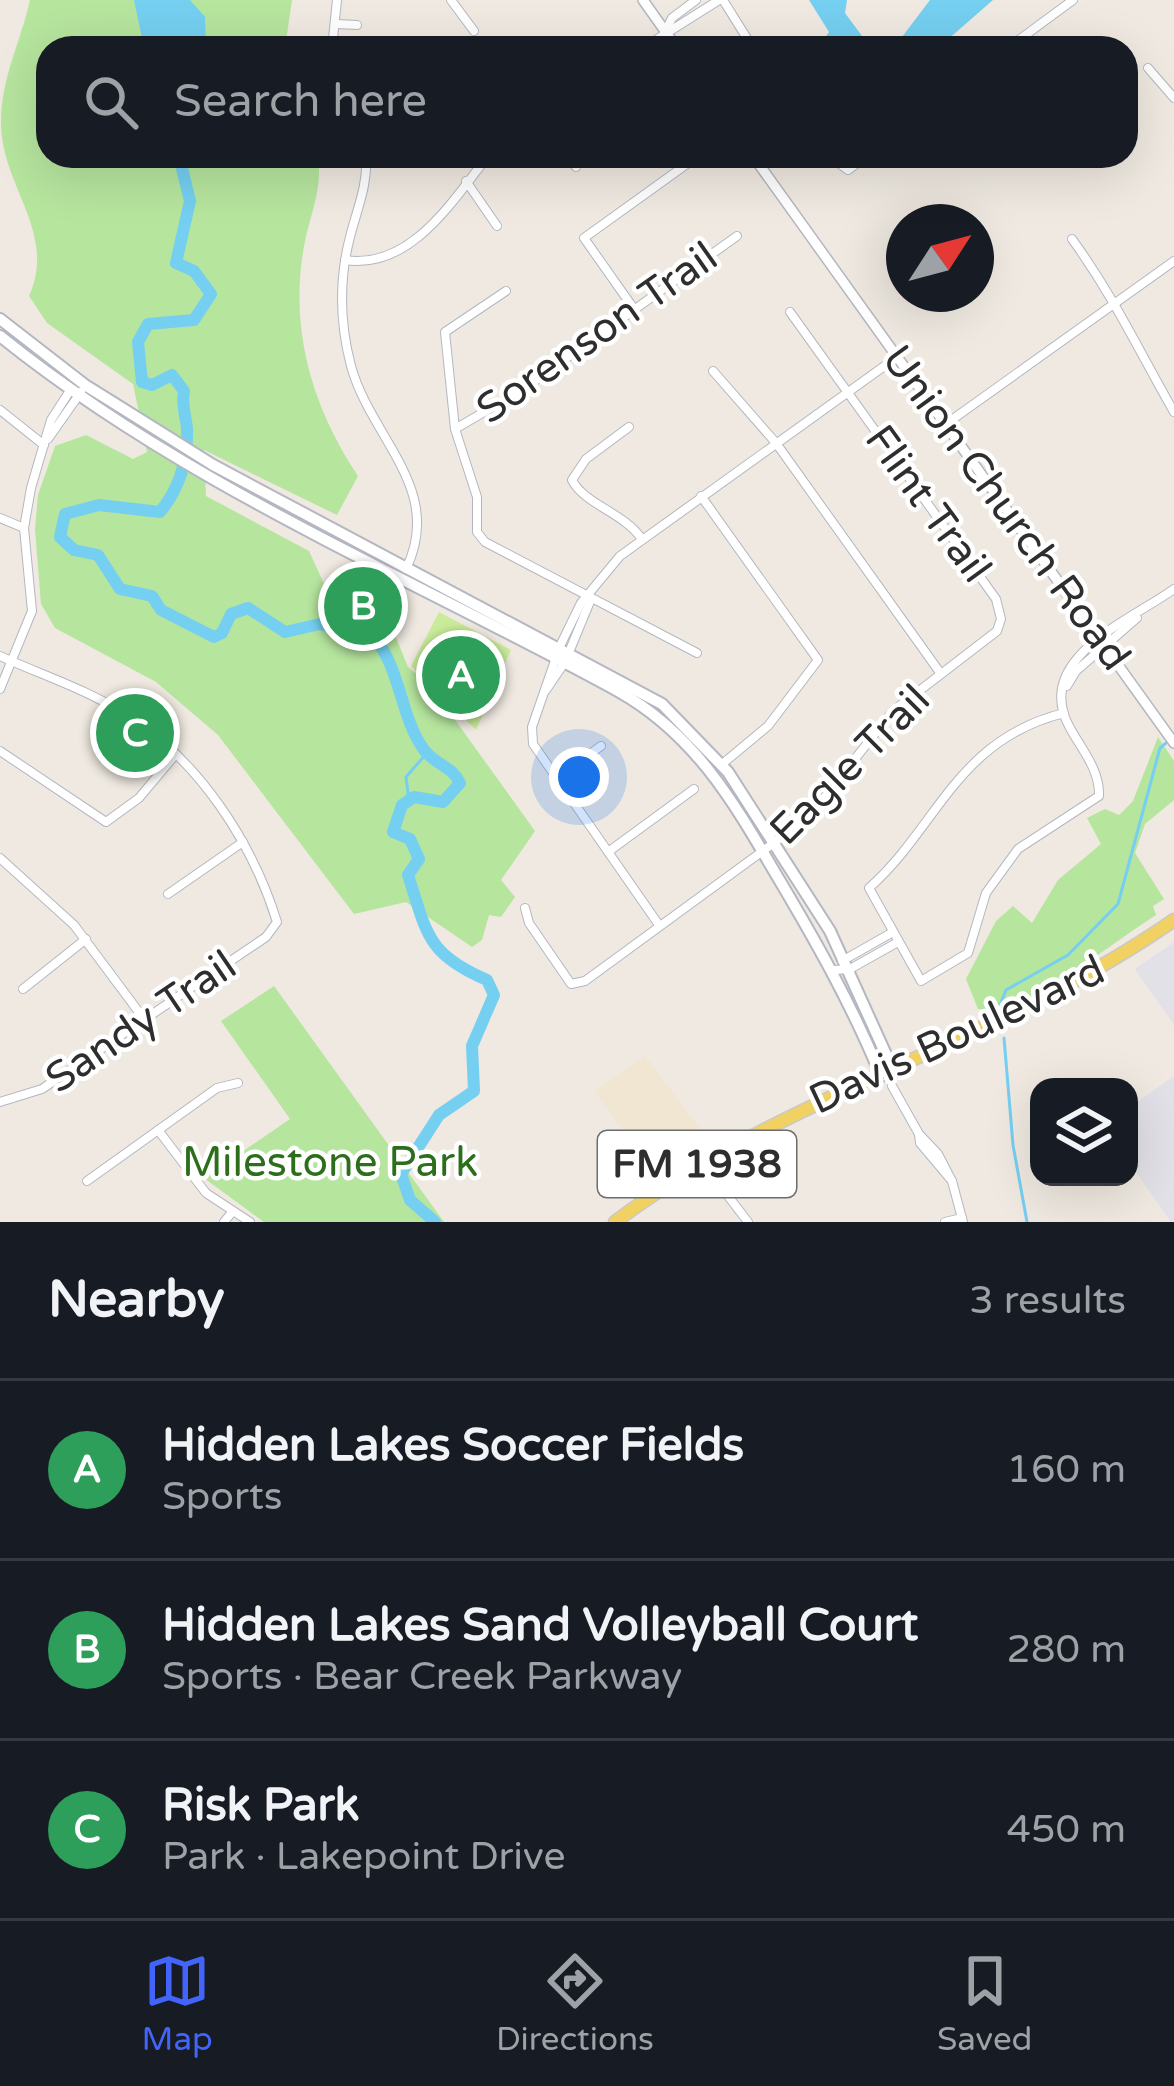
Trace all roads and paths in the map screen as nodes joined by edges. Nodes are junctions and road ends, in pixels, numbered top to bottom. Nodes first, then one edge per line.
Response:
1 (337, 0) edge
2 (451, 0) edge
3 (643, 0) edge
4 (696, 0) edge
5 (721, 0) edge
6 (1073, 0) edge
7 (336, 24) junction
8 (357, 25) dead end
9 (474, 31) dead end
10 (665, 32) junction
11 (334, 36) edge
12 (660, 36) edge
13 (668, 36) edge
14 (745, 36) edge
15 (1024, 36) edge
16 (1148, 68) dead end
17 (1174, 98) edge
18 (366, 168) edge
19 (477, 168) edge
20 (681, 168) edge
21 (762, 168) edge
22 (466, 181) junction
23 (497, 226) dead end
24 (737, 236) dead end
25 (1072, 239) dead end
26 (345, 260) junction
27 (1174, 261) edge
28 (506, 291) dead end
29 (1117, 302) junction
30 (634, 309) junction
31 (790, 312) dead end
32 (0, 319) edge
33 (0, 336) edge
34 (897, 357) junction
35 (713, 371) dead end
36 (78, 388) junction
37 (848, 391) junction
38 (1171, 401) edge
39 (0, 410) edge
40 (1174, 412) edge
41 (946, 424) junction
42 (629, 427) dead end
43 (455, 429) junction
44 (776, 442) junction
45 (44, 445) junction
46 (700, 496) junction
47 (0, 518) edge
48 (24, 528) junction
49 (641, 538) junction
50 (405, 572) junction
51 (1174, 589) edge
52 (591, 597) junction
53 (1001, 619) joint
54 (1103, 643) junction
55 (697, 653) dead end
56 (563, 654) junction
57 (0, 656) edge
58 (15, 663) junction
59 (941, 674) junction
60 (0, 688) edge
61 (1063, 708) junction
62 (1174, 743) edge
63 (601, 746) dead end
64 (0, 751) edge
65 (175, 755) junction
66 (717, 768) junction
67 (554, 779) junction
68 (694, 789) dead end
69 (243, 842) junction
70 (768, 848) junction
71 (608, 852) junction
72 (0, 860) edge
73 (168, 894) dead end
74 (525, 908) dead end
75 (1174, 920) edge
76 (659, 925) junction
77 (896, 937) junction
78 (86, 939) junction
79 (848, 964) junction
80 (834, 970) junction
81 (23, 989) dead end
82 (145, 1019) junction
83 (889, 1077) junction
84 (238, 1083) dead end
85 (0, 1102) edge
86 (158, 1130) junction
87 (716, 1178) dead end
88 (87, 1181) dead end
89 (233, 1211) junction
90 (963, 1220) edge
91 (224, 1222) edge
92 (250, 1222) edge
93 (615, 1222) edge
94 (748, 1222) edge
95 (945, 1222) edge

1 - 7 street
2 - 9 street
3 - 10 street
4 - 10 street
5 - 10 street
5 - 14 street
6 - 15 street
7 - 8 street
7 - 11 street
10 - 12 street
10 - 13 street
16 - 17 street
18 - 26 street
19 - 22 street
20 - 30 street
21 - 34 street, Union Church Road
22 - 23 street
22 - 26 street
24 - 30 street, Sorenson Trail
25 - 29 street
26 - 50 street
27 - 29 street
28 - 43 street
29 - 38 street
29 - 41 street
30 - 43 street, Sorenson Trail
31 - 37 street, Flint Trail
32 - 36 main road
33 - 36 main road
34 - 37 street
34 - 41 street, Union Church Road
35 - 44 street
36 - 45 street
36 - 50 main road
36 - 50 main road
37 - 44 street
37 - 53 street, Flint Trail
38 - 40 street
39 - 45 street
41 - 54 street, Union Church Road
42 - 49 street
43 - 52 street
44 - 46 street
44 - 59 street
45 - 48 street
46 - 49 street
46 - 66 street
47 - 48 street
48 - 58 street
49 - 52 street
50 - 56 main road
51 - 54 street
52 - 55 street
52 - 56 street
53 - 59 street, Eagle Trail
54 - 61 street
54 - 62 street, Union Church Road
56 - 66 main road
56 - 67 street
57 - 58 street
58 - 60 street
58 - 65 street
59 - 70 street, Eagle Trail
61 - 77 street
61 - 77 street
63 - 67 street
64 - 65 street
65 - 69 street
66 - 70 main road
67 - 71 street
68 - 71 street
69 - 73 street
69 - 82 street, Sandy Trail
70 - 76 street, Eagle Trail
70 - 79 main road
70 - 80 main road
71 - 76 street
72 - 78 street
74 - 76 street, Eagle Trail
75 - 83 main road, Davis Boulevard / FM 1938
77 - 79 street
78 - 81 street
78 - 82 street
79 - 80 street
79 - 83 main road
80 - 83 main road
82 - 85 street, Sandy Trail
83 - 90 street
83 - 93 main road, Davis Boulevard / FM 1938
84 - 86 street
86 - 88 street
86 - 89 street
87 - 94 street
89 - 91 street
89 - 92 street
90 - 95 street

